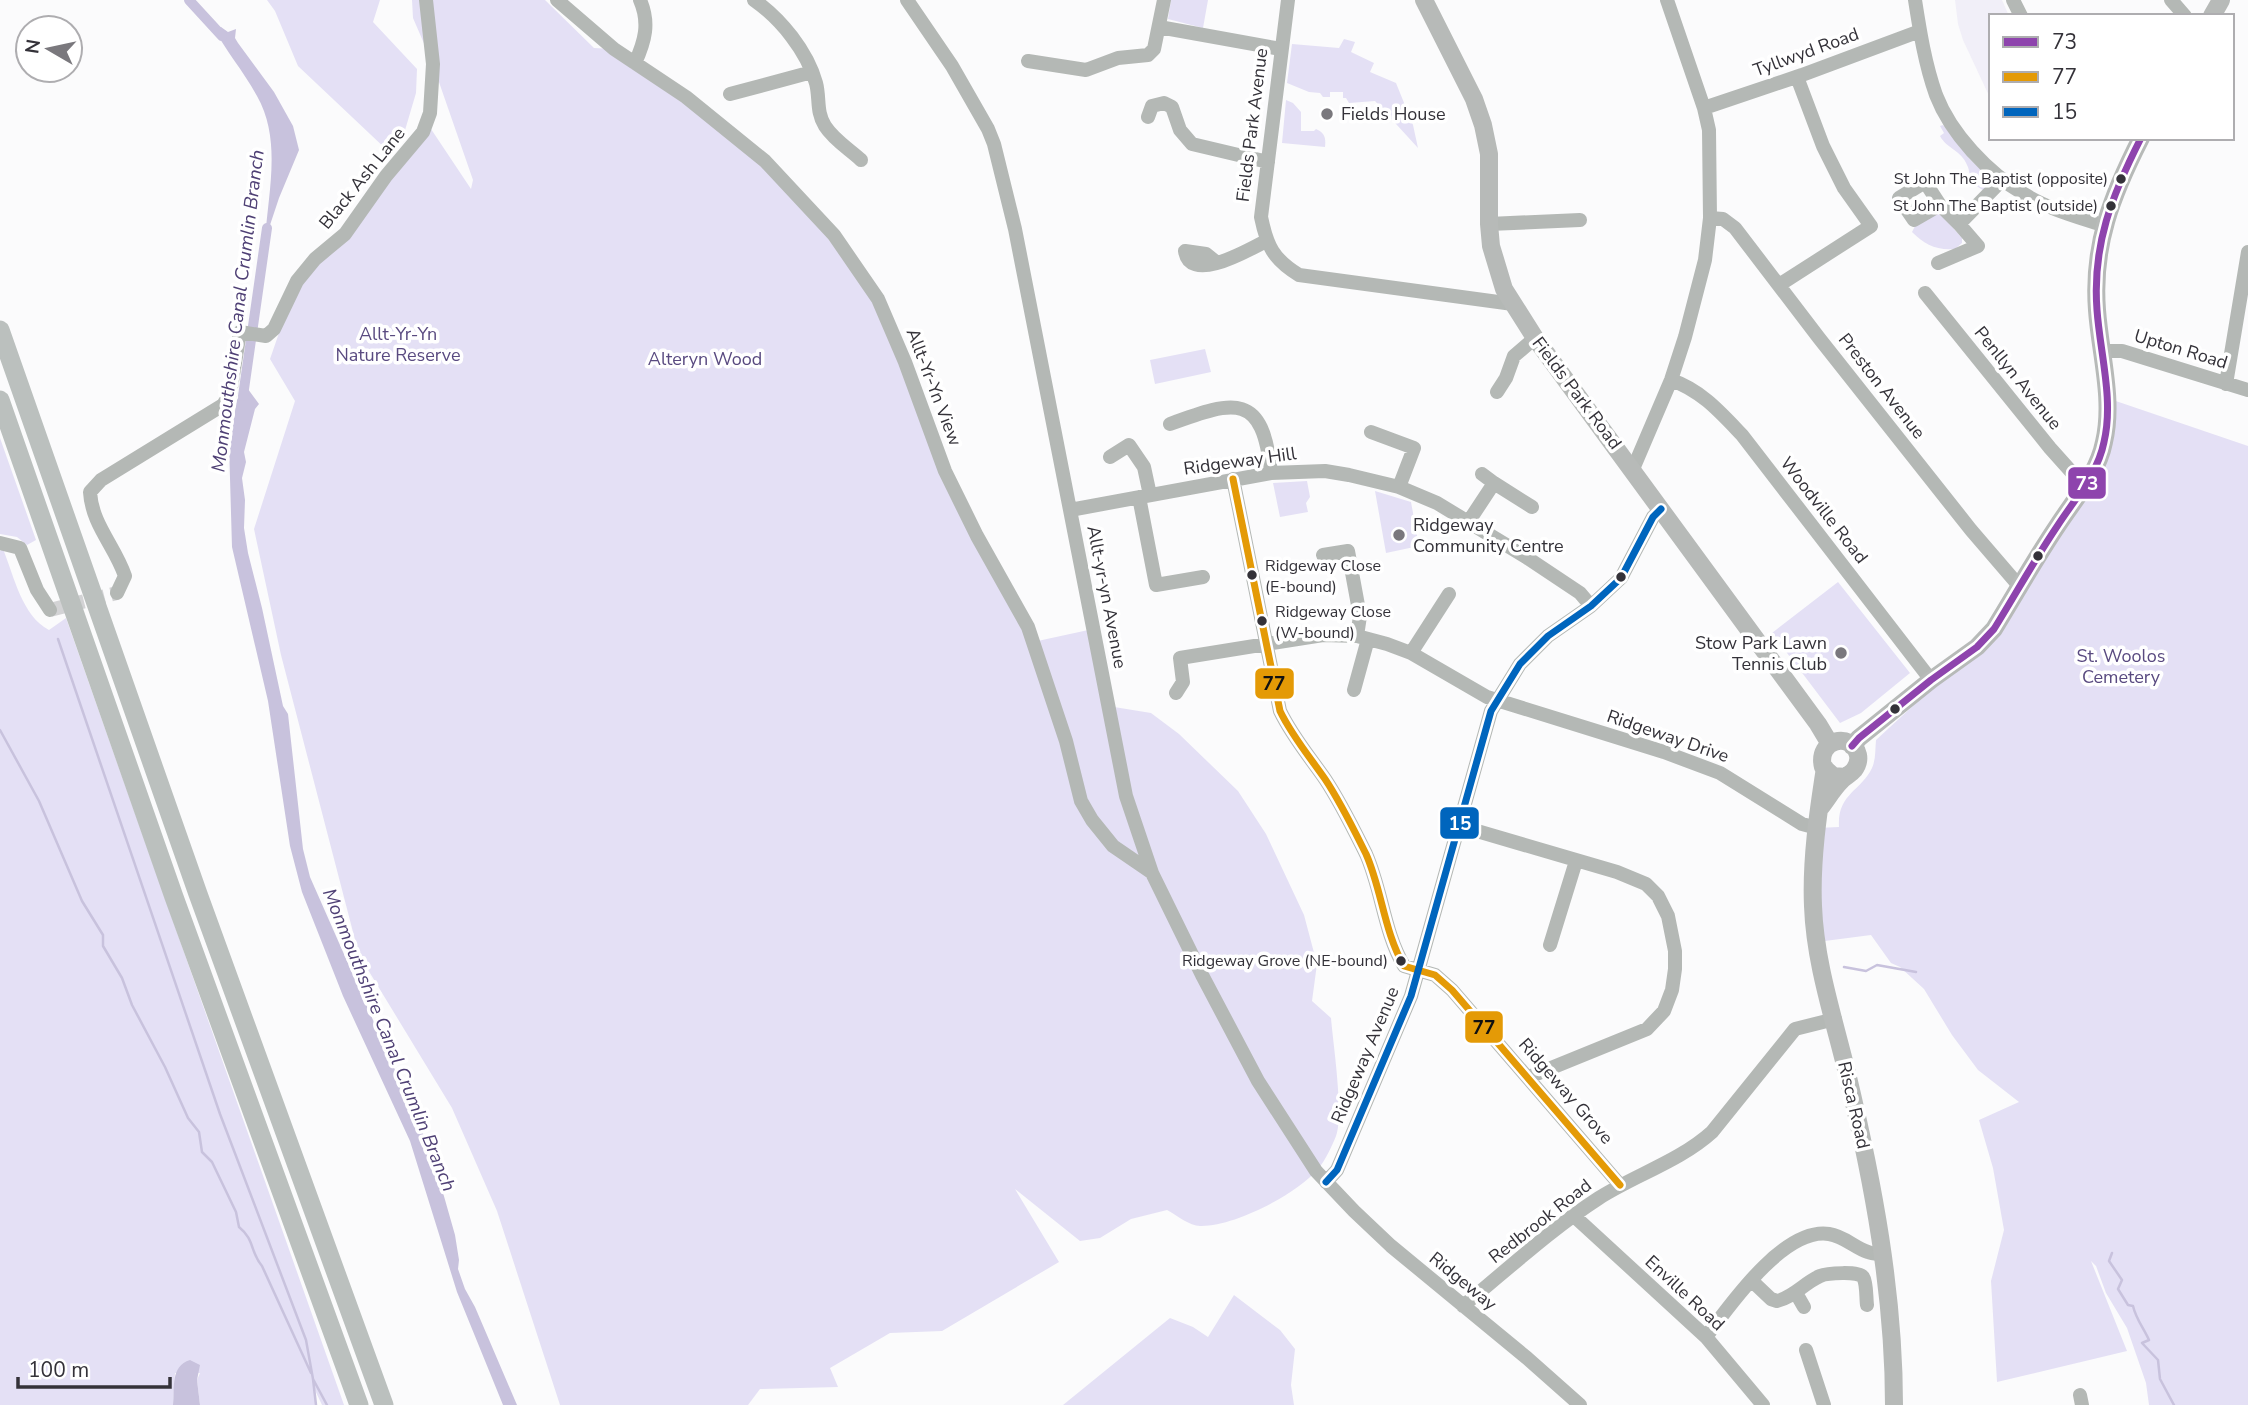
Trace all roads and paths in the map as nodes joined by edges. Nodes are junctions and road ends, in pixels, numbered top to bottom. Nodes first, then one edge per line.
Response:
1 (426, 0) edge
2 (558, 0) edge
3 (640, 0) edge
4 (754, 0) edge
5 (907, 0) edge
6 (1164, 0) edge
7 (1288, 0) edge
8 (1424, 0) edge
9 (1667, 0) edge
10 (1915, 0) edge
11 (2171, 0) edge
12 (2183, 14) edge
13 (1159, 27) junction
14 (1920, 32) junction
15 (1281, 49) junction
16 (1028, 61) dead end
17 (635, 63) junction
18 (812, 72) junction
19 (1797, 77) junction
20 (730, 94) dead end
21 (1704, 108) junction
22 (1148, 117) dead end
23 (2140, 140) edge
24 (861, 160) dead end
25 (1268, 162) junction
26 (2003, 179) junction
27 (1940, 205) dead end
28 (1710, 218) junction
29 (1580, 220) dead end
30 (1489, 224) junction
31 (1959, 224) junction
32 (2105, 226) junction
33 (1266, 241) junction
34 (2248, 252) edge
35 (1216, 262) dead end
36 (1938, 263) dead end
37 (1779, 285) junction
38 (1925, 293) dead end
39 (1513, 304) junction
40 (0, 330) edge
41 (1535, 338) junction
42 (2101, 351) junction
43 (1671, 380) junction
44 (2226, 384) junction
45 (2248, 390) edge
46 (1497, 392) dead end
47 (0, 400) edge
48 (1170, 424) dead end
49 (1371, 432) dead end
50 (1110, 457) dead end
51 (1633, 469) junction
52 (1271, 473) junction
53 (1482, 474) dead end
54 (1233, 479) junction
55 (1494, 483) junction
56 (2084, 486) junction
57 (1399, 487) junction
58 (1145, 496) junction
59 (1532, 507) dead end
60 (1661, 509) junction
61 (1070, 510) junction
62 (1469, 521) junction
63 (0, 543) edge
64 (1323, 555) dead end
65 (1203, 577) dead end
66 (2020, 586) junction
67 (117, 593) dead end
68 (1449, 594) dead end
69 (1591, 606) junction
70 (50, 610) dead end
71 (1362, 637) junction
72 (1265, 643) junction
73 (1411, 653) junction
74 (1931, 680) junction
75 (1354, 690) dead end
76 (1176, 693) dead end
77 (1498, 699) junction
78 (1830, 744) junction
79 (1852, 746) junction
80 (1825, 768) junction
81 (1845, 776) junction
82 (1821, 807) junction
83 (1460, 826) junction
84 (1818, 828) junction
85 (1576, 861) junction
86 (1152, 873) junction
87 (1550, 945) dead end
88 (1419, 970) junction
89 (1835, 1019) junction
90 (1529, 1077) junction
91 (1326, 1182) junction
92 (1620, 1185) junction
93 (1573, 1215) junction
94 (1884, 1255) junction
95 (1752, 1281) junction
96 (1796, 1293) junction
97 (1867, 1305) dead end
98 (1463, 1306) junction
99 (1804, 1307) dead end
100 (1706, 1337) junction
101 (1806, 1350) dead end
102 (359, 1405) edge
103 (384, 1405) edge
104 (1580, 1405) edge
105 (1763, 1405) edge
106 (1824, 1405) edge
107 (1894, 1405) edge

1 - 67 street, Black Ash Lane
2 - 17 street, Allt-Yr-Yn View
3 - 17 street
4 - 18 street
5 - 61 street, Allt-yr-yn Avenue
6 - 13 street
7 - 15 street, Fields Park Avenue
8 - 30 main road, Fields Park Road
9 - 21 street
10 - 14 street
11 - 12 street
13 - 15 street
13 - 16 street
14 - 19 street, Tyllwyd Road
14 - 26 street
15 - 25 street, Fields Park Avenue
17 - 86 street, Allt-Yr-Yn View
18 - 20 street
18 - 24 street
19 - 21 street, Tyllwyd Road
19 - 37 street
21 - 28 street
22 - 25 street
23 - 32 main road
25 - 33 street, Fields Park Avenue
26 - 31 street
26 - 32 street
27 - 31 street
28 - 37 street, Preston Avenue
28 - 43 street
29 - 30 street
30 - 39 main road, Fields Park Road
31 - 36 street
32 - 42 main road
33 - 35 street
33 - 39 street
34 - 44 street
37 - 66 street, Preston Avenue
38 - 56 street, Penllyn Avenue
39 - 41 main road, Fields Park Road
40 - 103 highway
41 - 46 street
41 - 51 main road, Fields Park Road
42 - 44 street, Upton Road
42 - 56 main road
43 - 51 street
43 - 74 street, Woodville Road
44 - 45 street, Upton Road
47 - 102 highway
48 - 52 street
49 - 57 street
50 - 58 street
51 - 60 main road, Fields Park Road
52 - 54 street, Ridgeway Hill
52 - 57 street, Ridgeway Hill
53 - 55 street
54 - 58 street, Ridgeway Hill
54 - 72 street, Ridgeway Grove
55 - 59 street
55 - 62 street
56 - 66 main road
57 - 62 street, Ridgeway Hill
58 - 61 street, Ridgeway Hill
58 - 65 street
60 - 69 street, Ridgeway Avenue
60 - 78 main road, Fields Park Road
61 - 86 street, Allt-yr-yn Avenue
62 - 69 street, Ridgeway Hill
63 - 70 street
64 - 71 street
66 - 74 main road
68 - 73 street
69 - 77 street, Ridgeway Avenue
71 - 72 street, Ridgeway Drive
71 - 73 street, Ridgeway Drive
71 - 75 street
72 - 76 street, Ridgeway Drive
72 - 88 street, Ridgeway Grove
73 - 77 street, Ridgeway Drive
74 - 79 main road
77 - 83 street, Ridgeway Avenue
77 - 84 street, Ridgeway Drive
78 - 79 main road
78 - 80 main road
79 - 81 main road
80 - 81 main road
80 - 82 main road, Risca Road
81 - 82 main road, Risca Road
82 - 84 main road, Risca Road
83 - 85 street
83 - 88 street, Ridgeway Avenue
84 - 89 main road, Risca Road
85 - 87 street
85 - 90 street
86 - 91 street, Allt-yr-yn Avenue
88 - 90 street, Ridgeway Grove
88 - 91 street, Ridgeway Avenue
89 - 92 street, Redbrook Road
89 - 94 main road, Risca Road
90 - 92 street, Ridgeway Grove
91 - 98 street, Ridgeway
92 - 93 street, Redbrook Road
93 - 98 street, Redbrook Road
93 - 100 street, Enville Road
94 - 95 street
94 - 107 main road, Risca Road
95 - 96 street
95 - 100 street
96 - 97 street
96 - 99 street
98 - 104 street, Ridgeway
100 - 105 street, Enville Road
101 - 106 street

